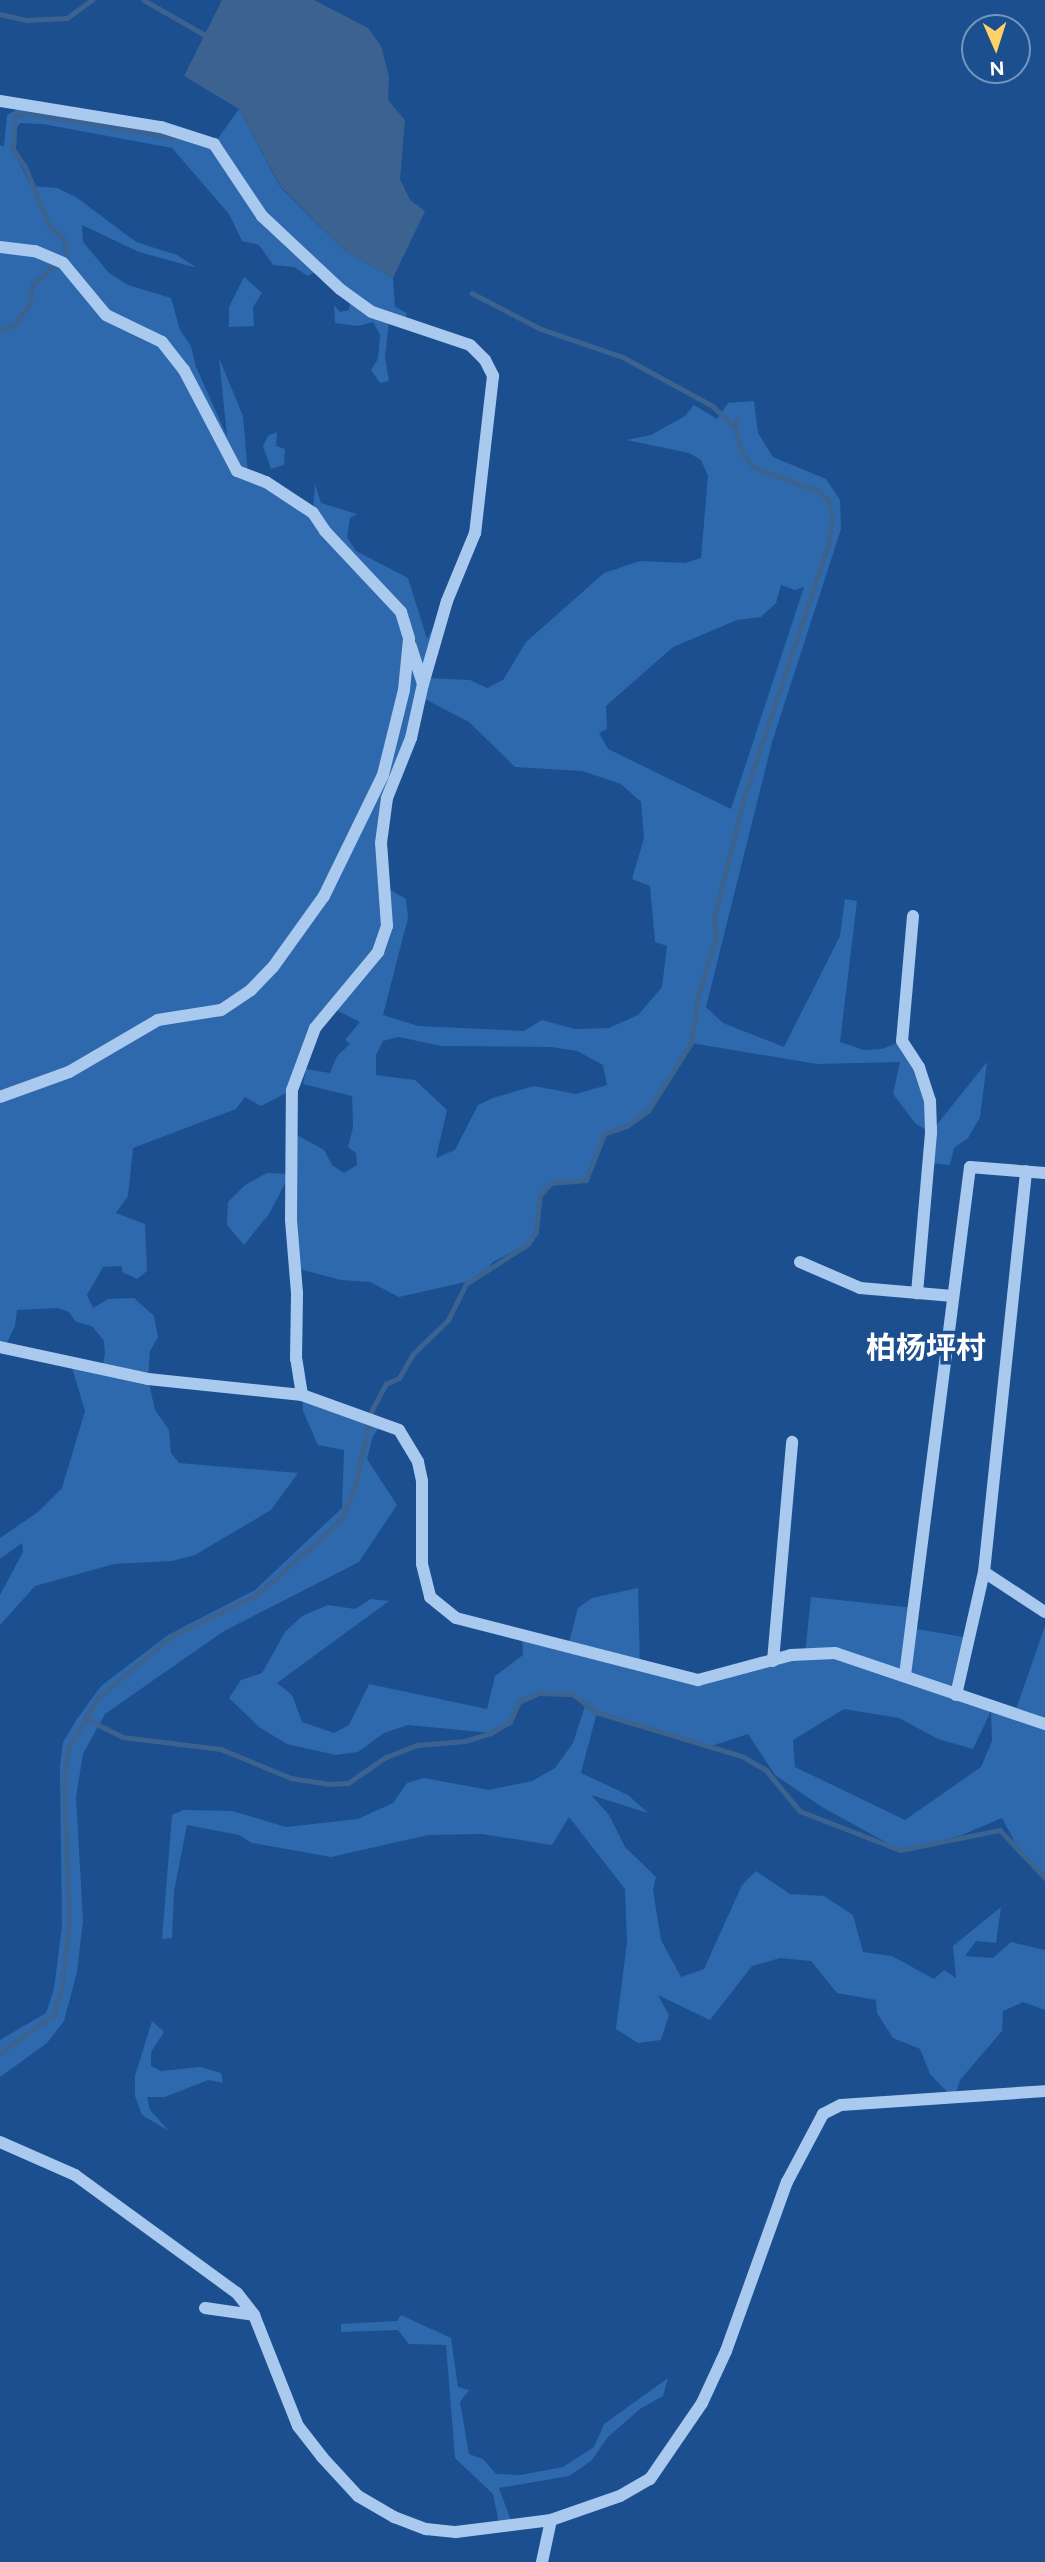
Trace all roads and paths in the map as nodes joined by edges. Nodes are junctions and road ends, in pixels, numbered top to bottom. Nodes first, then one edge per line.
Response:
1 (0, 102) edge
2 (0, 247) edge
3 (409, 639) junction
4 (423, 684) junction
5 (913, 916) dead end
6 (0, 1097) edge
7 (1027, 1171) junction
8 (1045, 1173) edge
9 (800, 1262) dead end
10 (917, 1293) junction
11 (953, 1296) junction
12 (0, 1347) edge
13 (302, 1395) junction
14 (792, 1442) dead end
15 (984, 1572) junction
16 (1045, 1612) edge
17 (773, 1661) junction
18 (905, 1675) junction
19 (956, 1695) junction
20 (1045, 1724) edge
21 (1045, 2091) edge
22 (0, 2142) edge
23 (205, 2308) dead end
24 (254, 2315) junction
25 (551, 2521) junction
26 (542, 2562) edge

1 - 4 street
2 - 3 street
3 - 4 street
3 - 6 street
4 - 13 street
5 - 10 street
7 - 8 street
7 - 11 street
7 - 15 street
9 - 10 street
10 - 11 street
11 - 18 street
12 - 13 street
13 - 17 street
14 - 17 street
15 - 16 street
15 - 19 street
17 - 18 street
18 - 19 street
19 - 20 street
21 - 25 street
22 - 24 street
23 - 24 street
24 - 25 street
25 - 26 street

